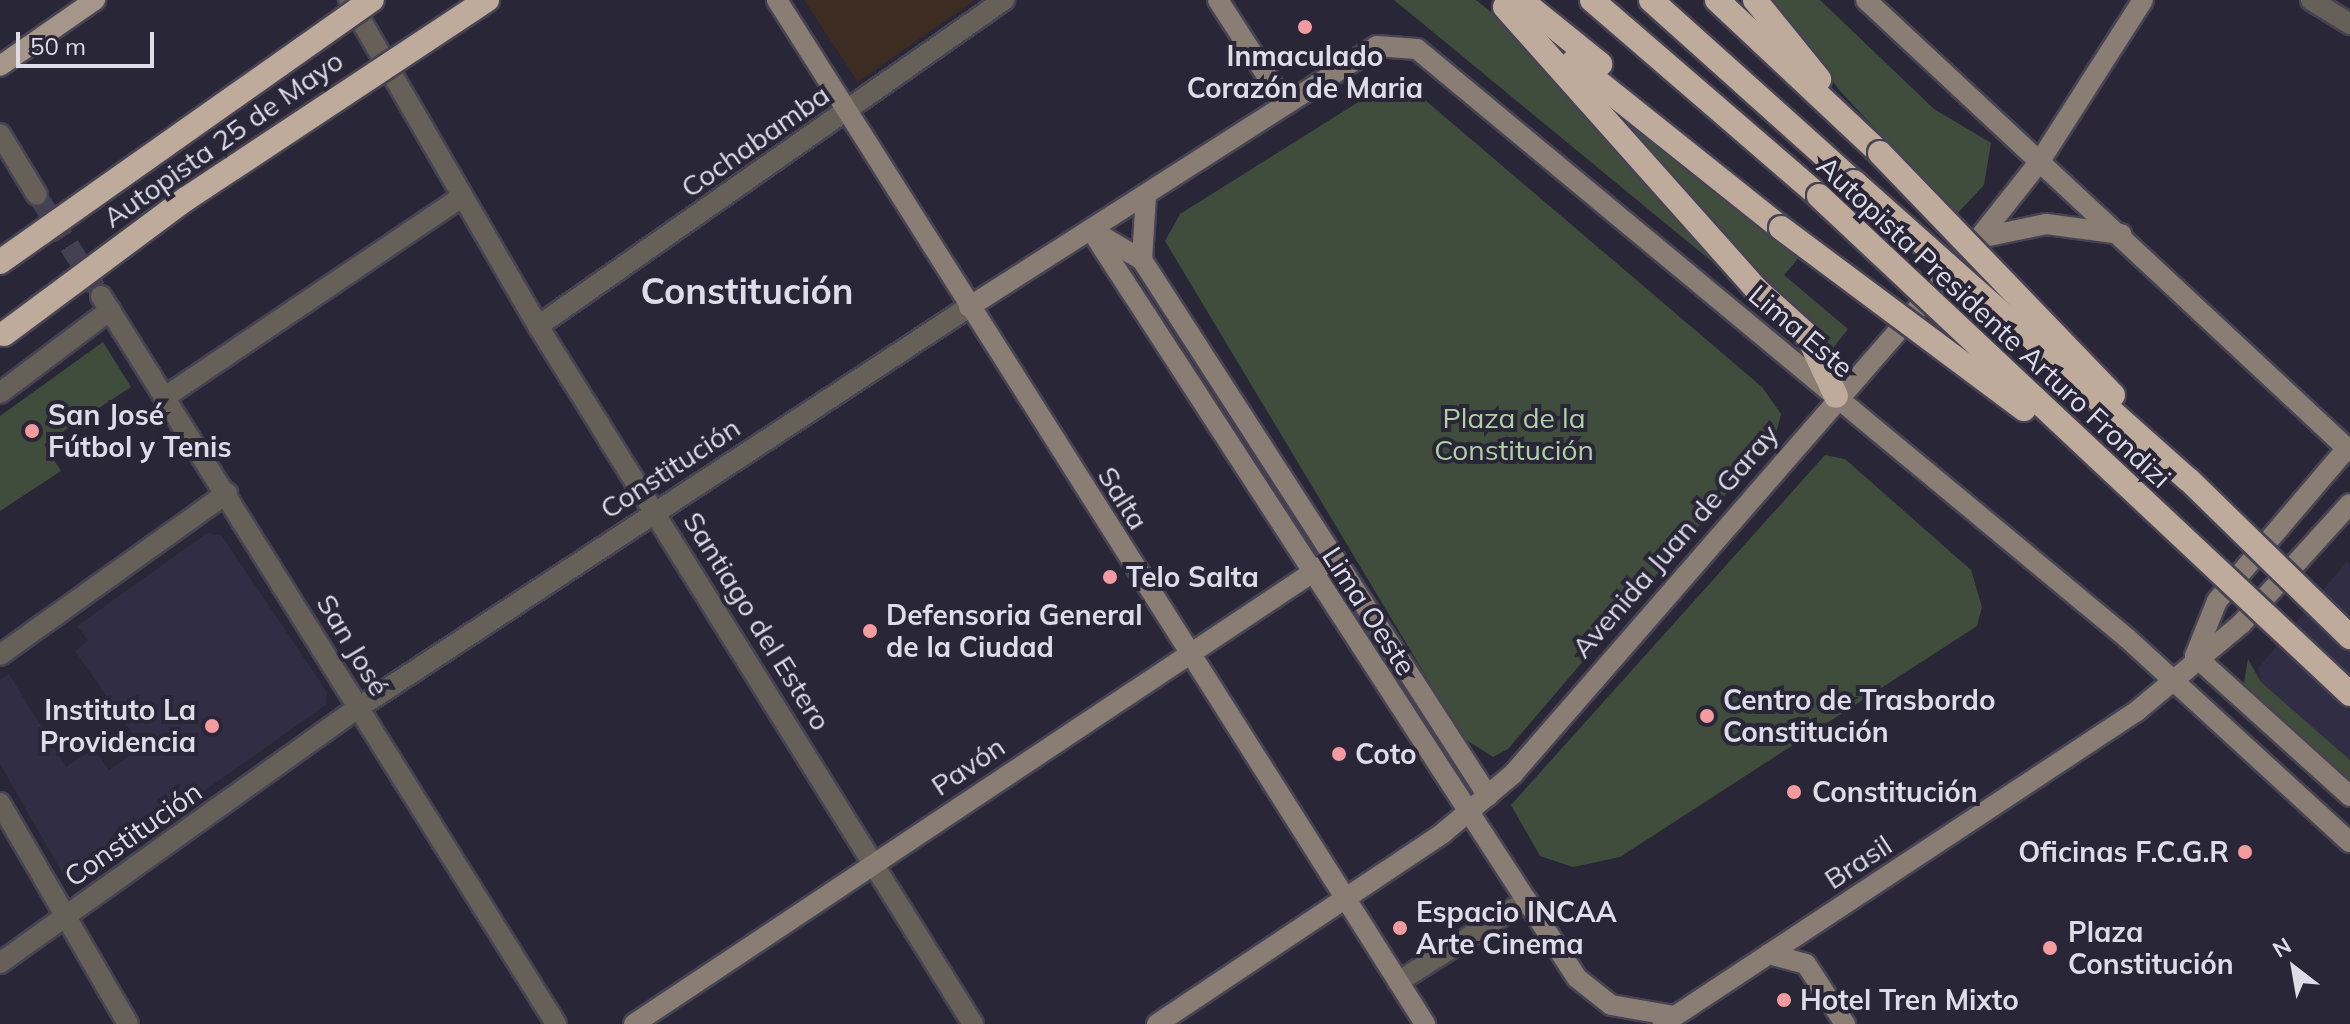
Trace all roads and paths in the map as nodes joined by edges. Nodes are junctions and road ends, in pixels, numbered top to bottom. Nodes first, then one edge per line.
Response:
1 (95, 0) edge
2 (349, 0) edge
3 (372, 0) edge
4 (487, 0) edge
5 (777, 0) edge
6 (1004, 0) edge
7 (1218, 0) edge
8 (1651, 0) edge
9 (1717, 0) edge
10 (1755, 0) edge
11 (1866, 0) edge
12 (2143, 0) edge
13 (2311, 0) edge
14 (1508, 2) edge
15 (1600, 6) edge
16 (2350, 24) edge
17 (1386, 45) joint
18 (0, 66) edge
19 (1285, 104) junction
20 (1835, 105) junction
21 (846, 112) junction
22 (0, 134) edge
23 (2040, 161) junction
24 (37, 195) tunnel mouth
25 (1146, 195) junction
26 (462, 197) junction
27 (1091, 230) junction
28 (2124, 235) junction
29 (1979, 238) junction
30 (1142, 260) junction
31 (0, 262) edge
32 (969, 307) junction
33 (538, 326) junction
34 (1, 336) edge
35 (0, 393) edge
36 (1836, 396) junction
37 (165, 397) junction
38 (2349, 450) edge
39 (2091, 456) junction
40 (2189, 480) junction
41 (227, 493) junction
42 (2350, 504) edge
43 (655, 511) junction
44 (1334, 558) junction
45 (1312, 573) junction
46 (2350, 637) edge
47 (1188, 653) junction
48 (0, 655) edge
49 (2195, 656) junction
50 (2173, 678) junction
51 (2350, 694) edge
52 (358, 708) junction
53 (1488, 796) junction
54 (2350, 796) edge
55 (0, 803) edge
56 (1466, 814) junction
57 (2350, 842) edge
58 (875, 861) junction
59 (1346, 899) junction
60 (1527, 900) junction
61 (66, 915) junction
62 (1769, 954) junction
63 (0, 963) edge
64 (1398, 982) junction
65 (1668, 1020) edge
66 (128, 1024) edge
67 (556, 1024) edge
68 (634, 1024) edge
69 (973, 1024) edge
70 (1157, 1024) edge
71 (1425, 1024) edge
72 (1845, 1024) edge

1 - 18 main road
2 - 26 street, Santiago del Estero
3 - 31 highway, Autopista 25 de Mayo, bridge
4 - 34 highway, Autopista 25 de Mayo, bridge
5 - 21 main road, Salta
6 - 21 street, Cochabamba
7 - 19 main road
8 - 40 highway, Autopista Presidente Arturo Frondizi, bridge
9 - 20 highway
10 - 20 highway
11 - 23 main road
12 - 23 main road, Avenida Juan de Garay
13 - 16 street
14 - 36 highway
14 - 39 highway, bridge
15 - 39 highway, Autopista Presidente Arturo Frondizi, bridge
17 - 19 main road, Constitución
17 - 36 main road, Lima Este
19 - 25 main road, Constitución
20 - 40 highway, bridge
21 - 32 main road, Salta
21 - 33 street, Cochabamba
22 - 24 street
23 - 28 main road
23 - 29 main road, Avenida Juan de Garay
25 - 27 main road, Constitución
25 - 30 main road
26 - 33 street, Santiago del Estero
26 - 37 street
27 - 30 main road, Lima Oeste
27 - 32 main road, Constitución
27 - 45 main road, Lima Oeste
28 - 29 main road
28 - 38 main road
29 - 36 main road, Avenida Juan de Garay
30 - 44 main road, Lima Oeste
32 - 43 street, Constitución
32 - 47 main road, Salta
33 - 43 street, Santiago del Estero
35 - 37 street, San José
36 - 50 main road, Lima Este
36 - 53 main road, Avenida Juan de Garay
37 - 41 street, San José
38 - 49 main road, Brasil
39 - 51 highway, Autopista Presidente Arturo Frondizi, bridge
40 - 46 highway, Autopista Presidente Arturo Frondizi, bridge
41 - 48 street
41 - 52 street, San José
42 - 49 main road, Brasil
43 - 52 street, Constitución
43 - 58 street, Santiago del Estero
44 - 45 main road, Pavón
44 - 53 main road, Lima Oeste
45 - 47 main road, Pavón
45 - 56 main road, Lima Oeste
47 - 58 main road, Pavón
47 - 59 main road, Salta
49 - 50 main road, Brasil
49 - 54 main road
50 - 57 main road, Lima Este
50 - 62 main road, Brasil
52 - 61 street, Constitución
52 - 67 street, San José
53 - 56 main road, Avenida Juan de Garay
55 - 61 street
56 - 59 main road, Avenida Juan de Garay
56 - 60 main road, Lima Oeste
58 - 68 main road, Pavón
58 - 69 street, Santiago del Estero
59 - 64 main road, Salta
59 - 70 main road, Avenida Juan de Garay
60 - 64 street
60 - 65 main road, Lima Oeste
61 - 63 street, Constitución
61 - 66 street
62 - 65 main road, Brasil
62 - 72 main road
64 - 71 main road, Salta

